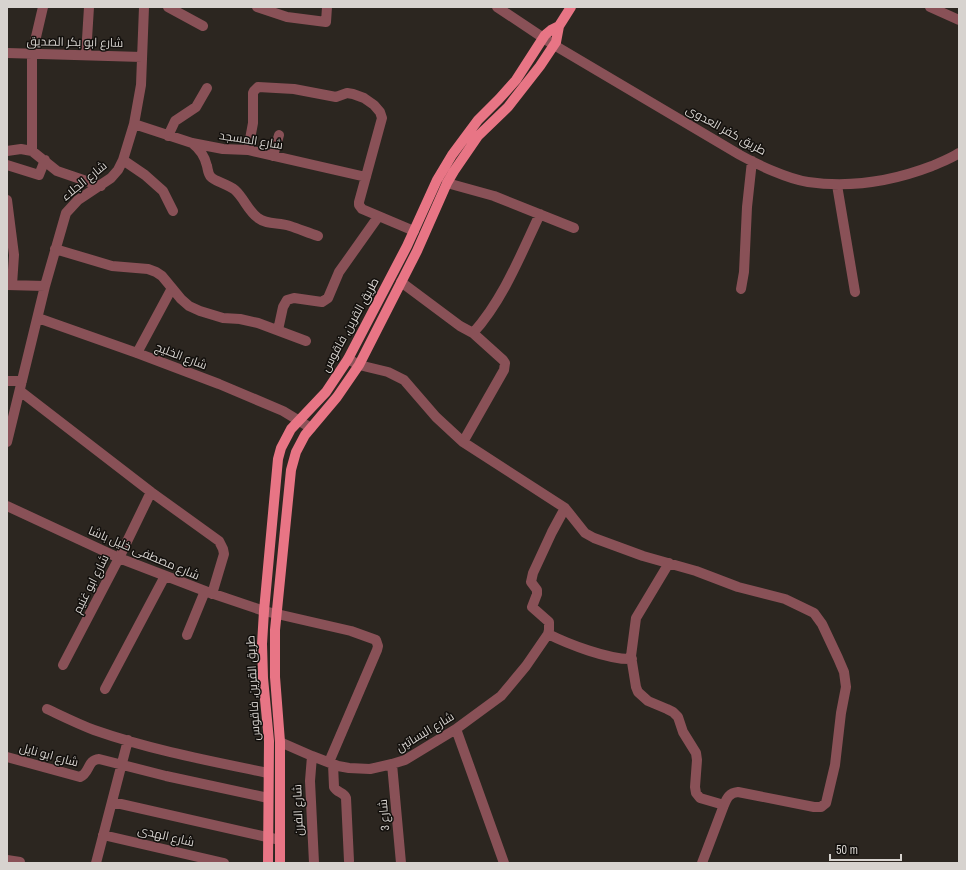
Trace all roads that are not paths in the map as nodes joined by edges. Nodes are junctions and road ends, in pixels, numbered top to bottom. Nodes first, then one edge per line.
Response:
1 (43, 7) edge
2 (88, 7) edge
3 (144, 7) edge
4 (168, 7) edge
5 (257, 7) edge
6 (327, 7) edge
7 (497, 7) edge
8 (571, 7) edge
9 (930, 7) edge
10 (959, 20) edge
11 (203, 26) dead end
12 (559, 26) junction
13 (542, 38) junction
14 (554, 45) junction
15 (7, 53) edge
16 (32, 54) junction
17 (86, 55) junction
18 (142, 57) junction
19 (207, 88) dead end
20 (134, 124) junction
21 (168, 136) junction
22 (279, 136) dead end
23 (192, 143) junction
24 (248, 150) junction
25 (7, 151) edge
26 (32, 151) junction
27 (959, 153) edge
28 (273, 156) junction
29 (45, 160) junction
30 (124, 160) junction
31 (752, 161) junction
32 (7, 165) edge
33 (366, 177) junction
34 (447, 183) junction
35 (837, 185) junction
36 (101, 186) junction
37 (7, 200) edge
38 (173, 211) dead end
39 (540, 214) junction
40 (378, 217) junction
41 (574, 228) dead end
42 (414, 231) junction
43 (318, 236) dead end
44 (406, 246) junction
45 (55, 249) junction
46 (417, 251) junction
47 (401, 282) junction
48 (9, 285) edge
49 (45, 286) junction
50 (172, 288) junction
51 (741, 289) dead end
52 (856, 292) dead end
53 (376, 304) junction
54 (387, 310) junction
55 (38, 318) junction
56 (278, 330) junction
57 (473, 333) junction
58 (306, 341) dead end
59 (137, 353) junction
60 (348, 359) junction
61 (359, 365) junction
62 (7, 381) edge
63 (21, 386) junction
64 (298, 420) junction
65 (311, 428) junction
66 (7, 442) edge
67 (463, 442) junction
68 (151, 492) junction
69 (7, 506) edge
70 (565, 508) junction
71 (119, 558) junction
72 (669, 563) junction
73 (165, 576) junction
74 (208, 593) junction
75 (264, 611) junction
76 (276, 614) junction
77 (548, 634) junction
78 (187, 635) dead end
79 (632, 659) junction
80 (63, 665) dead end
81 (105, 689) dead end
82 (47, 709) dead end
83 (456, 729) junction
84 (128, 740) junction
85 (280, 742) junction
86 (312, 756) junction
87 (7, 757) edge
88 (331, 763) junction
89 (122, 764) junction
90 (392, 764) junction
91 (268, 773) junction
92 (268, 798) junction
93 (112, 802) junction
94 (724, 805) junction
95 (103, 835) junction
96 (268, 838) junction
97 (280, 840) junction
98 (7, 860) edge
99 (349, 861) dead end
100 (20, 862) dead end
101 (96, 863) edge
102 (224, 863) edge
103 (268, 863) edge
104 (280, 863) edge
105 (314, 863) edge
106 (401, 863) edge
107 (504, 863) edge
108 (702, 863) edge

1 - 16 street
2 - 17 street
3 - 18 street, شارع الجلاء
4 - 11 street
5 - 6 street
7 - 13 street, طريق كفر العدوى
8 - 12 main road, طريق القرين, فاقوس
9 - 10 street
12 - 13 main road, طريق القرين, فاقوس
12 - 14 main road, طريق القرين, فاقوس
13 - 14 street, طريق كفر العدوى
13 - 42 main road, طريق القرين, فاقوس
14 - 31 street, طريق كفر العدوى
14 - 34 main road, طريق القرين, فاقوس
15 - 16 street, شارع ابو بكر الصديق
16 - 17 street, شارع ابو بكر الصديق
16 - 26 street
17 - 18 street, شارع ابو بكر الصديق
18 - 20 street, شارع الجلاء
19 - 21 street
20 - 21 street, شارع المسجد
20 - 30 street, شارع الجلاء
21 - 23 street, شارع المسجد
22 - 28 street
23 - 24 street, شارع المسجد
23 - 43 street
24 - 28 street, شارع المسجد
24 - 33 street
25 - 26 street
26 - 29 street
27 - 35 street, طريق كفر العدوى
28 - 33 street, شارع المسجد
29 - 32 street
29 - 36 street
30 - 36 street, شارع الجلاء
30 - 38 street
31 - 35 street, طريق كفر العدوى
31 - 51 street
33 - 40 street
34 - 39 street
34 - 46 main road, طريق القرين, فاقوس
35 - 52 street
36 - 45 street, شارع الجلاء
37 - 48 street
39 - 41 street
39 - 57 street
40 - 42 street
40 - 56 street
42 - 44 main road, طريق القرين, فاقوس
44 - 46 main road
44 - 53 main road, طريق القرين, فاقوس
45 - 49 street, شارع الجلاء
45 - 50 street
46 - 47 main road, طريق القرين, فاقوس
47 - 54 main road, طريق القرين, فاقوس
47 - 57 street
48 - 49 street
49 - 55 street, شارع الجلاء
50 - 56 street
50 - 59 street
53 - 54 main road
53 - 60 main road, طريق القرين, فاقوس
54 - 61 main road, طريق القرين, فاقوس
55 - 59 street, شارع الخليج
55 - 63 street, شارع الجلاء
56 - 58 street
57 - 67 street
59 - 64 street, شارع الخليج
60 - 61 street
60 - 64 main road, طريق القرين, فاقوس
61 - 65 main road, طريق القرين, فاقوس
61 - 67 street
62 - 63 street
63 - 66 street, شارع الجلاء
63 - 68 street
64 - 65 street, شارع الخليج
64 - 75 main road, طريق القرين, فاقوس
65 - 76 main road, طريق القرين, فاقوس
67 - 70 street
68 - 71 street, شارع ابو غنيم
68 - 74 street
69 - 71 street, شارع مصطفى خليل باشا
70 - 72 street
70 - 77 street
71 - 73 street, شارع مصطفى خليل باشا
71 - 80 street, شارع ابو غنيم
72 - 79 street
72 - 94 street
73 - 74 street, شارع مصطفى خليل باشا
73 - 81 street
74 - 75 street, شارع مصطفى خليل باشا
74 - 78 street
75 - 76 street, شارع مصطفى خليل باشا
75 - 91 main road, طريق القرين, فاقوس
76 - 85 main road, طريق القرين, فاقوس
76 - 88 street, شارع مصطفى خليل باشا
77 - 79 street
77 - 83 street, شارع البساتين
79 - 94 street
82 - 84 street
83 - 90 street, شارع البساتين
83 - 107 street
84 - 89 street
84 - 91 street
85 - 86 street, شارع البساتين
85 - 97 main road, طريق القرين, فاقوس
86 - 88 street, شارع البساتين
86 - 105 street, شارع الفرن
87 - 89 street, شارع ابو نايل
88 - 90 street, شارع البساتين
88 - 99 street
89 - 92 street
89 - 93 street
90 - 106 street, شارع 3
91 - 92 main road, طريق القرين, فاقوس
92 - 96 main road, طريق القرين, فاقوس
93 - 95 street
93 - 96 street
94 - 108 street
95 - 101 street
95 - 102 street, شارع الهدى
96 - 97 street
96 - 103 main road, طريق القرين, فاقوس
97 - 104 main road, طريق القرين, فاقوس
98 - 100 street

